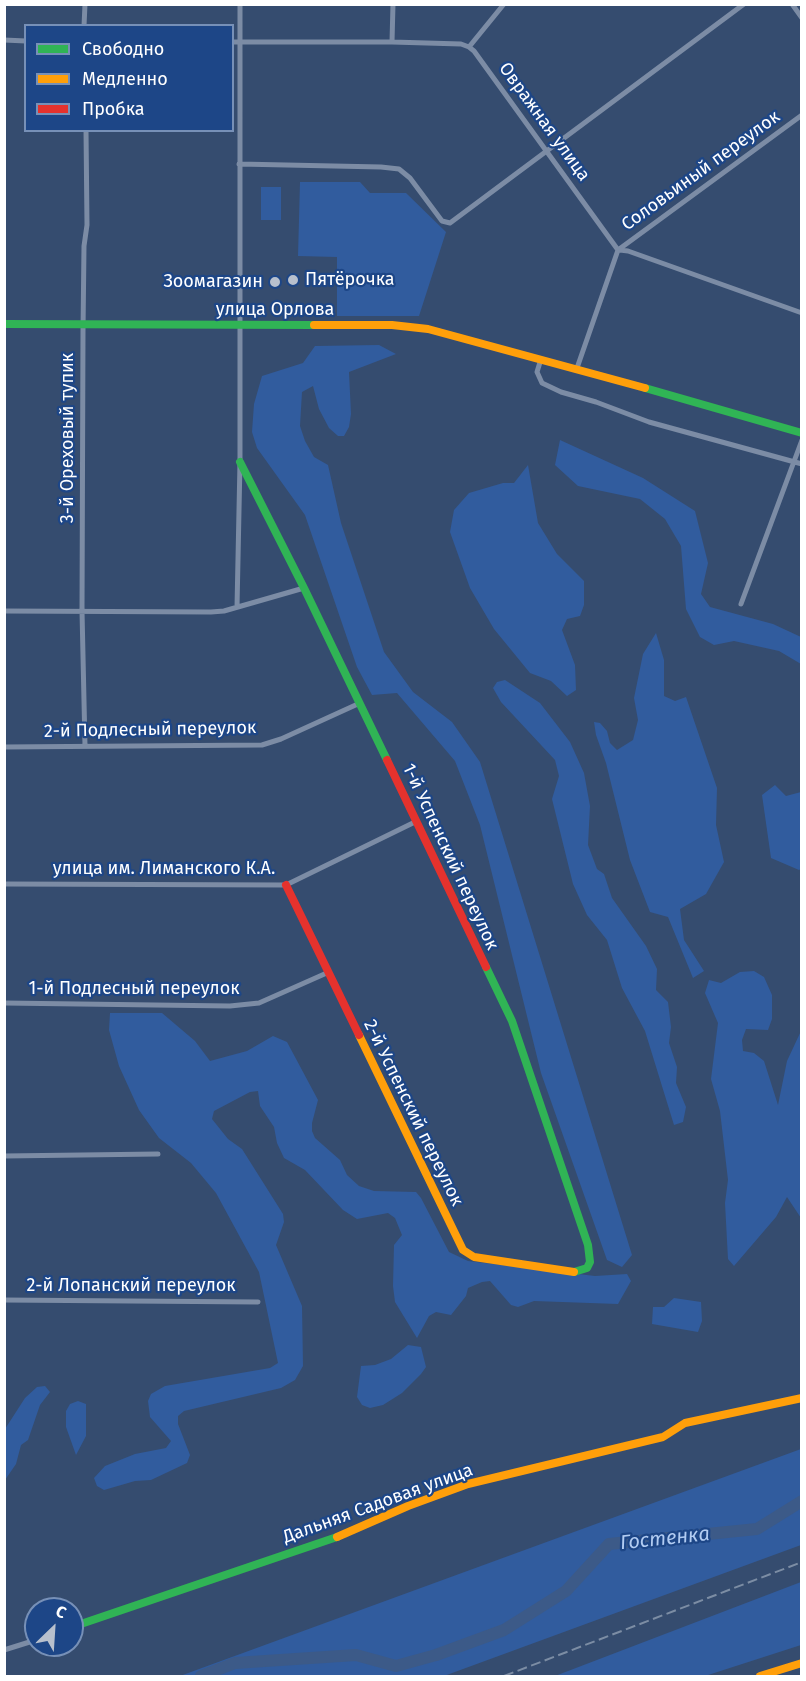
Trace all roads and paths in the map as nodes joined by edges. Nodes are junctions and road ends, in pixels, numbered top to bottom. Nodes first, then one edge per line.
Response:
1 (85, 4) edge
2 (240, 4) edge
3 (393, 4) edge
4 (504, 4) edge
5 (744, 4) edge
6 (792, 4) edge
7 (801, 18) edge
8 (84, 24) edge
9 (4, 40) edge
10 (24, 40) edge
11 (234, 42) edge
12 (241, 42) junction
13 (392, 42) junction
14 (469, 48) junction
15 (801, 115) edge
16 (86, 132) edge
17 (546, 151) junction
18 (239, 164) junction
19 (618, 250) junction
20 (801, 313) edge
21 (4, 324) edge
22 (83, 324) junction
23 (239, 324) junction
24 (541, 359) junction
25 (577, 368) junction
26 (801, 433) edge
27 (801, 440) edge
28 (794, 461) junction
29 (240, 462) junction
30 (801, 464) edge
31 (304, 588) junction
32 (741, 604) dead end
33 (237, 607) junction
34 (4, 611) edge
35 (82, 611) junction
36 (360, 703) junction
37 (85, 746) junction
38 (4, 747) edge
39 (417, 821) junction
40 (4, 884) edge
41 (286, 885) junction
42 (329, 972) junction
43 (4, 1004) edge
44 (158, 1154) dead end
45 (4, 1156) edge
46 (576, 1272) joint
47 (4, 1300) edge
48 (258, 1302) dead end
49 (801, 1398) edge
50 (84, 1623) edge
51 (24, 1644) edge
52 (4, 1650) edge
53 (801, 1663) edge
54 (760, 1677) edge

1 - 8 street
2 - 12 street, 1-й Успенский переулок
3 - 13 street
4 - 14 street
5 - 17 street
6 - 7 street
9 - 10 street
11 - 12 street
12 - 13 street
12 - 18 street, 1-й Успенский переулок
13 - 14 street
14 - 17 street, Овражная улица
15 - 19 street, Соловьиный переулок
16 - 22 street, 3-й Ореховый тупик
17 - 18 street
17 - 19 street, Овражная улица
18 - 23 street, 1-й Успенский переулок
19 - 20 street
19 - 25 street
21 - 22 street, улица Орлова
22 - 23 street, улица Орлова
22 - 35 street, 3-й Ореховый тупик
23 - 24 street, улица Орлова
23 - 29 street, 1-й Успенский переулок
24 - 25 street, улица Орлова
24 - 28 street
25 - 26 street, улица Орлова
27 - 28 street
28 - 30 street
28 - 32 street
29 - 31 street, 1-й Успенский переулок
29 - 33 street, 1-й Успенский переулок
31 - 33 street
31 - 36 street, 1-й Успенский переулок
33 - 35 street
34 - 35 street
35 - 37 street, 3-й Ореховый тупик
36 - 37 street, 2-й Подлесный переулок
36 - 39 street, 1-й Успенский переулок
37 - 38 street, 2-й Подлесный переулок
39 - 41 street, улица им. Лиманского К.А.
39 - 46 street, 1-й Успенский переулок
40 - 41 street, улица им. Лиманского К.А.
41 - 42 street, 2-й Успенский переулок
42 - 43 street, 1-й Подлесный переулок
42 - 46 street, 2-й Успенский переулок
44 - 45 street
47 - 48 street, 2-й Лопанский переулок
49 - 50 street, Дальняя Садовая улица
51 - 52 street
53 - 54 street

